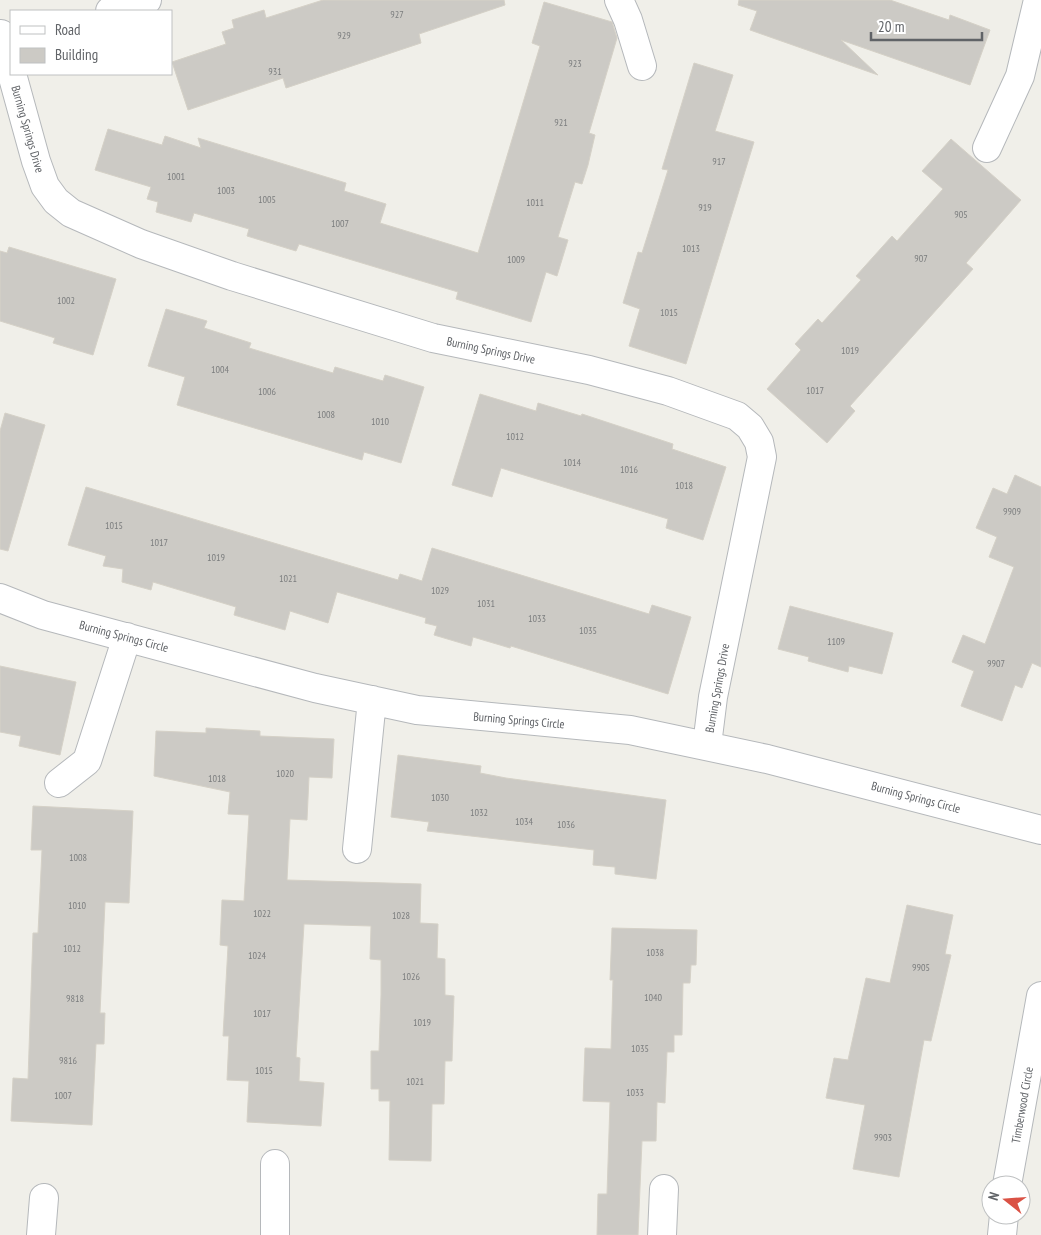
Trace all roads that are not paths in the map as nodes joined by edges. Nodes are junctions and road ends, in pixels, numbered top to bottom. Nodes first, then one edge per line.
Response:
1 (147, 0) edge
2 (619, 0) edge
3 (1038, 0) edge
4 (113, 10) edge
5 (4, 34) edge
6 (10, 63) edge
7 (642, 66) dead end
8 (13, 75) edge
9 (987, 148) dead end
10 (0, 598) edge
11 (127, 637) junction
12 (372, 700) junction
13 (707, 745) junction
14 (59, 783) dead end
15 (1041, 830) edge
16 (357, 849) dead end
17 (1041, 996) edge
18 (276, 1164) dead end
19 (1010, 1175) edge
20 (664, 1189) dead end
21 (44, 1198) dead end
22 (41, 1235) edge
23 (275, 1235) edge
24 (662, 1235) edge

1 - 4 street
2 - 7 street
3 - 9 street
5 - 6 street, Burning Springs Drive
8 - 13 street, Burning Springs Drive
10 - 11 street, Burning Springs Circle
11 - 12 street, Burning Springs Circle
11 - 14 street
12 - 13 street, Burning Springs Circle
12 - 16 street
13 - 15 street, Burning Springs Circle
17 - 19 street, Timberwood Circle
18 - 23 street
20 - 24 street
21 - 22 street

